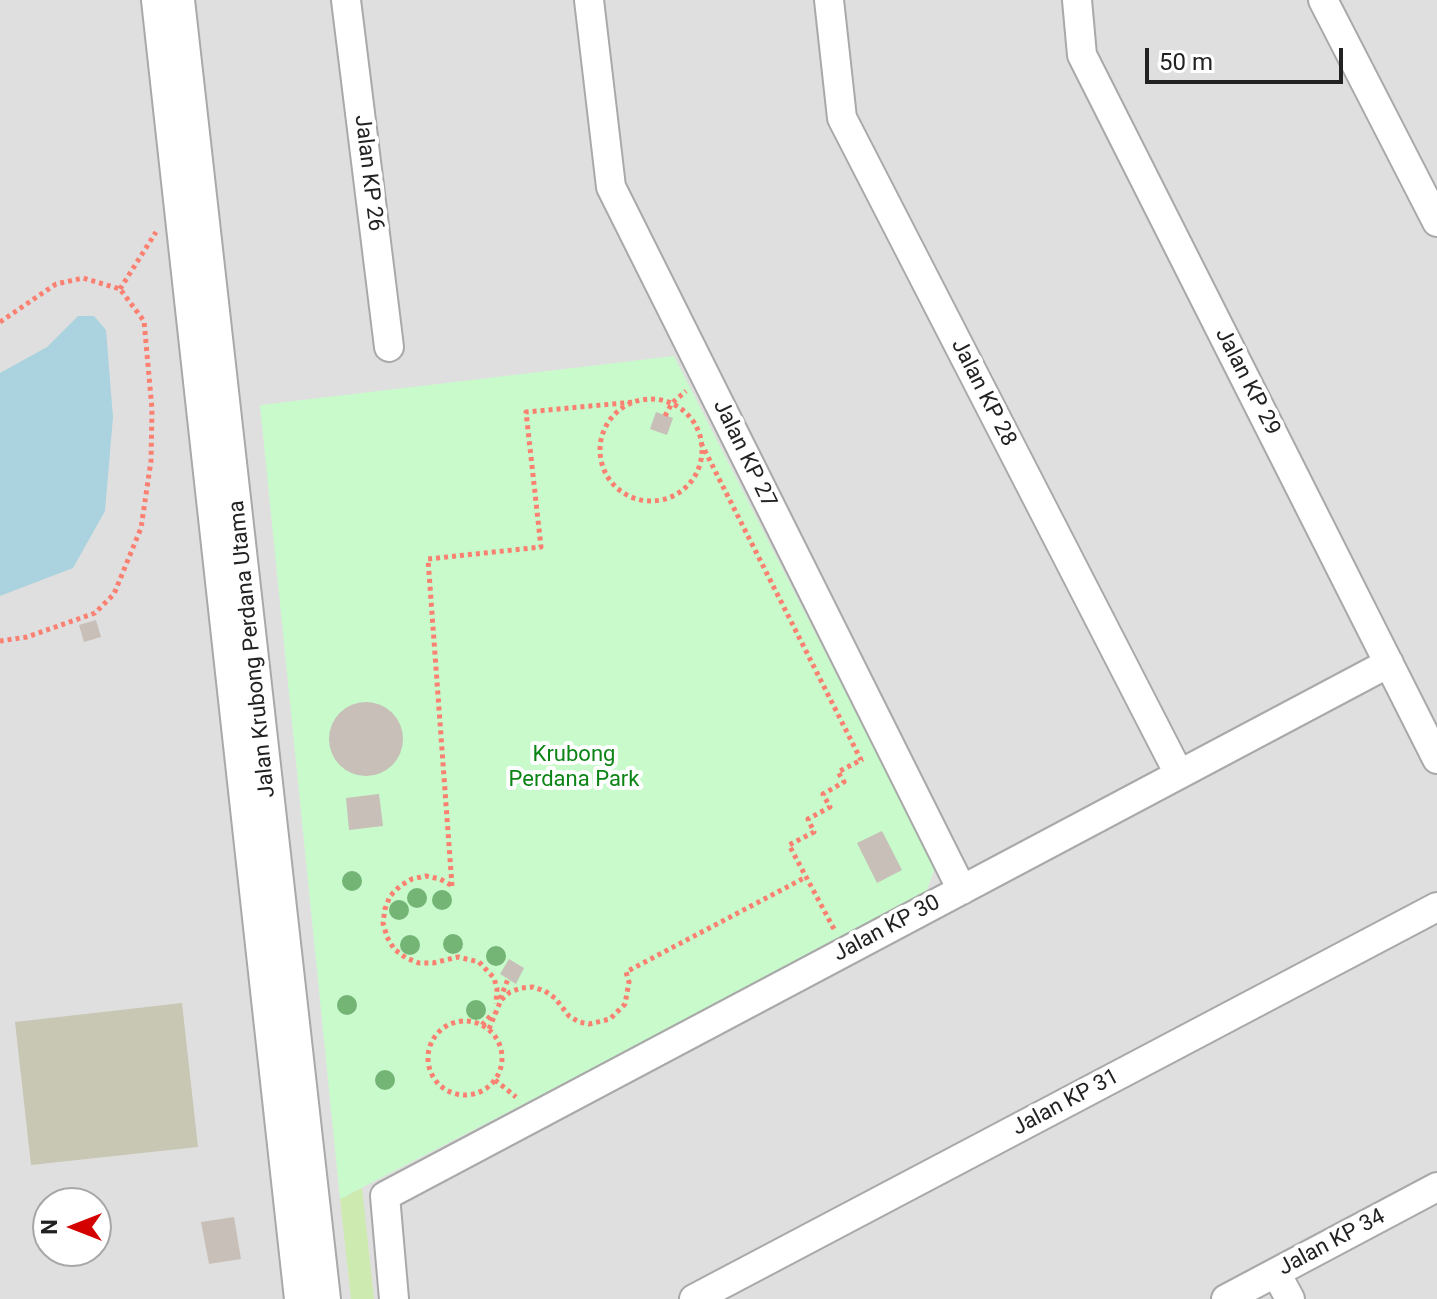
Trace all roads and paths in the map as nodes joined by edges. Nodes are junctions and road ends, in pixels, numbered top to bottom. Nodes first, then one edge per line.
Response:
1 (156, 0) edge
2 (180, 0) edge
3 (346, 0) edge
4 (589, 0) edge
5 (829, 0) edge
6 (1077, 0) edge
7 (1323, 0) edge
8 (164, 219) dead end
9 (1437, 222) edge
10 (120, 289) junction
11 (0, 322) edge
12 (389, 347) dead end
13 (634, 402) junction
14 (672, 403) junction
15 (665, 416) dead end
16 (701, 443) junction
17 (0, 641) edge
18 (1389, 663) junction
19 (888, 745) junction
20 (1437, 759) edge
21 (861, 760) junction
22 (1179, 774) junction
23 (806, 877) junction
24 (962, 890) junction
25 (1437, 907) edge
26 (846, 951) junction
27 (508, 979) dead end
28 (495, 1011) junction
29 (482, 1025) junction
30 (489, 1029) junction
31 (1437, 1187) edge
32 (1276, 1273) junction
33 (299, 1299) edge
34 (326, 1299) edge
35 (394, 1299) edge
36 (694, 1299) edge
37 (1226, 1299) edge
38 (1290, 1299) edge

1 - 33 street, Jalan Krubong Perdana Utama
2 - 34 street, Jalan Krubong Perdana Utama
3 - 12 street, Jalan KP 26
4 - 19 street, Jalan KP 27
5 - 22 street, Jalan KP 28
6 - 18 street, Jalan KP 29
7 - 9 street
8 - 10 path
10 - 11 path
10 - 17 path
13 - 14 path
13 - 16 path
13 - 28 path
14 - 15 path
14 - 16 path
16 - 21 path
18 - 20 street, Jalan KP 29
18 - 22 street, Jalan KP 30
19 - 21 path
19 - 24 street, Jalan KP 27
21 - 23 path
22 - 24 street, Jalan KP 30
23 - 26 path
23 - 28 path
24 - 26 street, Jalan KP 30
25 - 36 street, Jalan KP 31
26 - 35 street, Jalan KP 30
27 - 28 path
28 - 29 path
28 - 30 path
29 - 30 path
29 - 30 path
31 - 32 street, Jalan KP 34
32 - 37 street, Jalan KP 34
32 - 38 street

